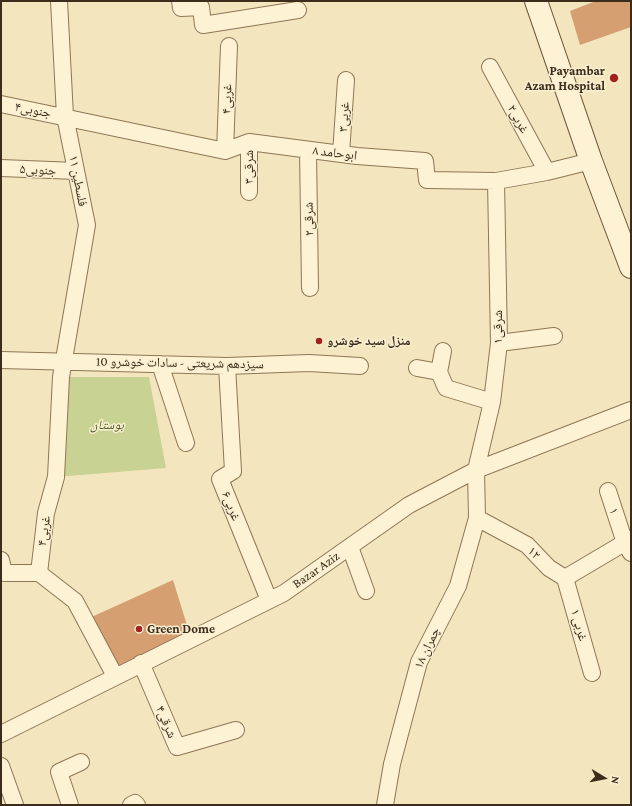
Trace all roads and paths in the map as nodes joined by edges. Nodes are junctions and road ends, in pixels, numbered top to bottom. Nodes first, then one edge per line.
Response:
1 (60, 1) edge
2 (180, 1) edge
3 (536, 1) edge
4 (298, 10) dead end
5 (229, 46) dead end
6 (490, 67) dead end
7 (346, 80) dead end
8 (1, 104) edge
9 (65, 116) junction
10 (249, 142) junction
11 (308, 150) junction
12 (225, 151) junction
13 (342, 154) junction
14 (591, 161) junction
15 (1, 168) edge
16 (76, 171) junction
17 (547, 172) junction
18 (496, 181) junction
19 (249, 192) dead end
20 (631, 268) edge
21 (310, 288) dead end
22 (554, 336) dead end
23 (499, 343) junction
24 (443, 351) dead end
25 (1, 360) edge
26 (64, 360) junction
27 (160, 364) junction
28 (227, 366) junction
29 (360, 366) dead end
30 (417, 368) dead end
31 (439, 372) junction
32 (492, 402) junction
33 (631, 410) edge
34 (186, 443) dead end
35 (476, 470) junction
36 (608, 491) dead end
37 (476, 518) junction
38 (629, 545) edge
39 (350, 547) junction
40 (1, 560) edge
41 (39, 573) junction
42 (565, 578) junction
43 (366, 591) dead end
44 (269, 600) junction
45 (141, 663) junction
46 (592, 673) dead end
47 (115, 676) junction
48 (236, 730) dead end
49 (1, 734) edge
50 (81, 762) dead end
51 (1, 766) edge
52 (15, 805) edge
53 (70, 805) edge
54 (131, 805) edge
55 (136, 805) edge
56 (385, 805) edge

1 - 9 street, فلسطین ۱۱
2 - 4 street
3 - 14 main road
5 - 12 street, غربی۴
6 - 17 street, غربی۲
7 - 13 street, غربی۳
8 - 9 street, جنوبی۴
9 - 12 street
9 - 16 street, فلسطین ۱۱
10 - 11 street, ابوحامد ۸
10 - 12 street, ابوحامد ۸
10 - 19 street, شرقی۳
11 - 13 street, ابوحامد ۸
11 - 21 street, شرقی۲
13 - 18 street, ابوحامد ۸
14 - 17 street, ابوحامد ۸
14 - 20 main road
15 - 16 street, جنوبی۵
16 - 26 street, فلسطین ۱۱
17 - 18 street, ابوحامد ۸
18 - 23 street, شرقی۱
22 - 23 street
23 - 32 street, شرقی۱
24 - 31 street
25 - 26 street, سیزدهم شریعتی - سادات خوشرو 10
26 - 27 street, سیزدهم شریعتی - سادات خوشرو 10
26 - 41 street, غربی۴
27 - 28 street, سیزدهم شریعتی - سادات خوشرو 10
27 - 34 street
28 - 29 street, سیزدهم شریعتی - سادات خوشرو 10
28 - 44 street, غربی۶
30 - 31 street
31 - 32 street
32 - 35 street, شرقی۱
33 - 35 street, Bazar Aziz
35 - 37 street
35 - 39 street, Bazar Aziz
36 - 38 street, ۱
37 - 42 street, ۱۲
37 - 56 street, چمران ۱۸
38 - 42 street
39 - 43 street
39 - 44 street, Bazar Aziz
40 - 41 street
41 - 47 street
42 - 46 street, ۱ غربی
44 - 45 street, Bazar Aziz
45 - 47 street, Bazar Aziz
45 - 48 street, شرقی۴
47 - 49 street, Bazar Aziz
50 - 53 street
51 - 52 street
54 - 55 street

